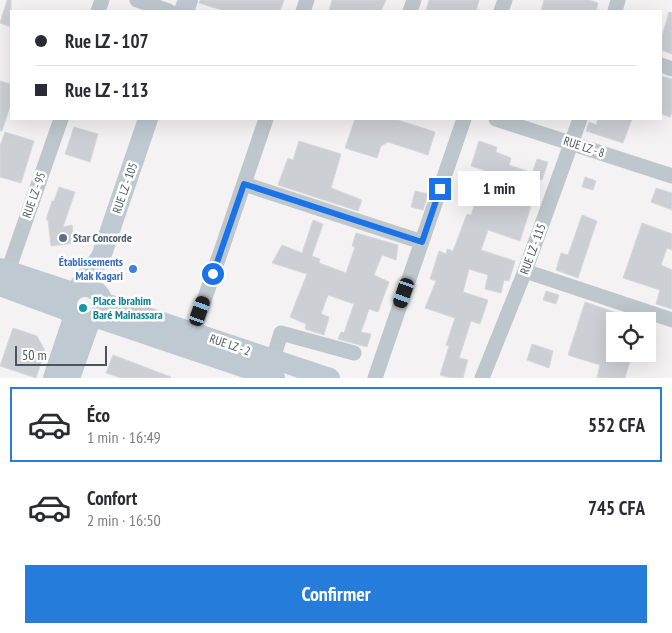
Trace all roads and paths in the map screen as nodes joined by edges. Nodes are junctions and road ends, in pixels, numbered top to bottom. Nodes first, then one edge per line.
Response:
1 (137, 0) edge
2 (166, 10) edge
3 (61, 120) edge
4 (148, 120) edge
5 (266, 120) edge
6 (464, 120) edge
7 (499, 120) edge
8 (580, 120) edge
9 (572, 144) junction
10 (672, 176) edge
11 (244, 184) junction
12 (422, 242) junction
13 (525, 271) junction
14 (3, 275) edge
15 (85, 306) junction
16 (672, 320) edge
17 (193, 333) junction
18 (354, 354) dead end
19 (274, 369) edge
20 (234, 371) edge
21 (53, 378) edge
22 (70, 378) edge
23 (330, 378) edge
24 (375, 378) edge
25 (482, 378) edge

1 - 2 street
3 - 14 street, RUE LZ - 95
4 - 15 main road, RUE LZ - 105
5 - 11 street
6 - 12 street
7 - 9 street, RUE LZ - 8
8 - 9 street, RUE LZ - 115
9 - 10 street, RUE LZ - 8
9 - 13 street, RUE LZ - 115
11 - 12 street
11 - 17 street
12 - 24 street
13 - 16 street
13 - 25 street, RUE LZ - 115
14 - 15 main road
15 - 17 main road, RUE LZ - 2
15 - 20 main road, RUE LZ - 2
15 - 21 main road
15 - 22 main road
17 - 19 main road, RUE LZ - 2
18 - 19 street
19 - 20 main road, RUE LZ - 2
19 - 23 main road, RUE LZ - 2

